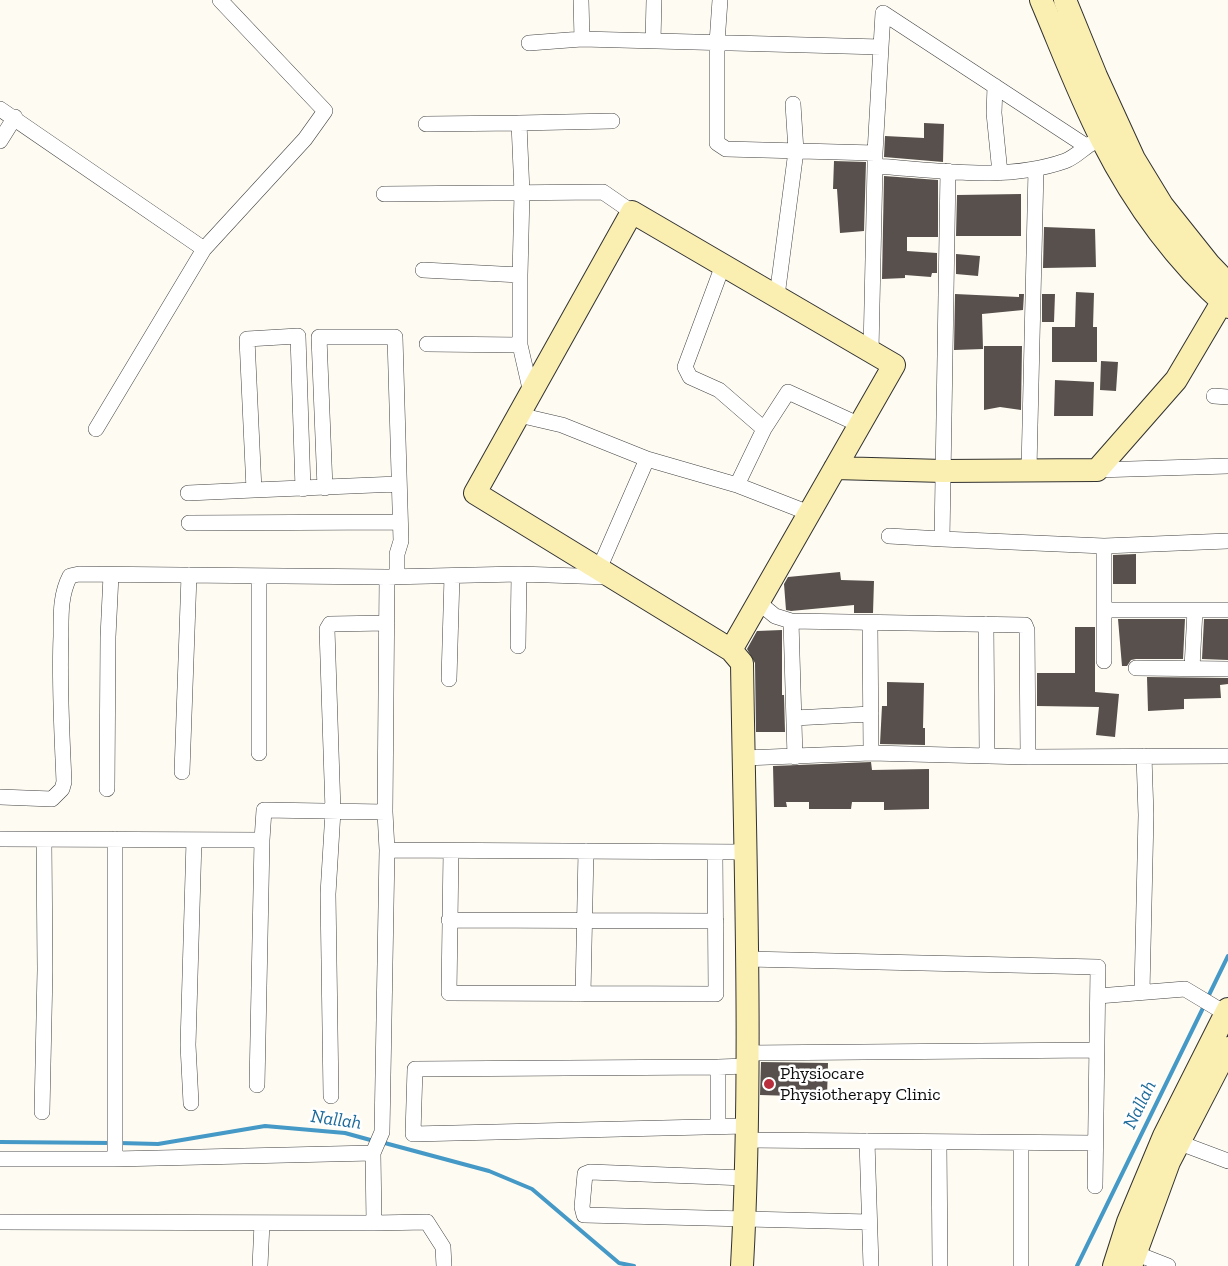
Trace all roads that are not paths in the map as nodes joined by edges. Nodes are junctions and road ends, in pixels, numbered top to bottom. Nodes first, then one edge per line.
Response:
1 (220, 0) edge
2 (581, 0) edge
3 (654, 0) edge
4 (720, 0) edge
5 (1042, 0) edge
6 (1065, 0) edge
7 (882, 6) edge
8 (582, 40) junction
9 (653, 41) junction
10 (529, 43) dead end
11 (717, 43) junction
12 (881, 47) junction
13 (994, 86) junction
14 (793, 104) dead end
15 (0, 109) edge
16 (15, 118) junction
17 (612, 121) dead end
18 (519, 123) junction
19 (426, 124) dead end
20 (1102, 138) junction
21 (0, 141) edge
22 (796, 151) junction
23 (875, 160) junction
24 (1036, 169) junction
25 (948, 171) junction
26 (1000, 173) junction
27 (522, 193) junction
28 (384, 194) dead end
29 (632, 212) junction
30 (204, 248) junction
31 (722, 265) junction
32 (423, 270) dead end
33 (520, 275) junction
34 (777, 296) junction
35 (1227, 296) edge
36 (298, 336) junction
37 (319, 337) junction
38 (427, 344) dead end
39 (520, 345) junction
40 (870, 351) junction
41 (531, 393) junction
42 (519, 415) junction
43 (860, 425) junction
44 (96, 429) dead end
45 (764, 429) junction
46 (647, 459) junction
47 (1228, 466) edge
48 (835, 468) junction
49 (1029, 469) junction
50 (1097, 470) junction
51 (943, 471) junction
52 (398, 484) junction
53 (737, 485) junction
54 (325, 488) junction
55 (303, 489) junction
56 (254, 490) junction
57 (188, 493) dead end
58 (809, 513) junction
59 (400, 522) junction
60 (188, 524) dead end
61 (889, 536) dead end
62 (942, 539) junction
63 (1228, 541) edge
64 (1104, 546) junction
65 (605, 573) junction
66 (112, 574) junction
67 (519, 574) junction
68 (189, 575) junction
69 (259, 576) junction
70 (397, 576) junction
71 (452, 576) junction
72 (758, 602) junction
73 (1104, 610) junction
74 (1195, 610) junction
75 (1228, 610) edge
76 (791, 621) junction
77 (870, 622) junction
78 (387, 623) junction
79 (986, 624) junction
80 (518, 646) dead end
81 (731, 650) junction
82 (1104, 661) dead end
83 (1136, 668) dead end
84 (1192, 668) junction
85 (1228, 669) edge
86 (449, 679) dead end
87 (871, 714) junction
88 (794, 718) junction
89 (259, 753) dead end
90 (872, 753) junction
91 (987, 755) junction
92 (1028, 756) junction
93 (1144, 756) junction
94 (1228, 756) edge
95 (795, 757) junction
96 (744, 758) junction
97 (182, 772) dead end
98 (107, 789) dead end
99 (0, 797) edge
100 (333, 811) junction
101 (385, 812) junction
102 (0, 839) edge
103 (114, 839) junction
104 (44, 840) junction
105 (194, 840) junction
106 (262, 840) junction
107 (387, 850) junction
108 (586, 851) junction
109 (451, 852) junction
110 (716, 852) junction
111 (745, 852) junction
112 (449, 920) junction
113 (585, 920) junction
114 (716, 921) junction
115 (747, 958) junction
116 (1142, 992) junction
117 (583, 994) junction
118 (1098, 996) junction
119 (1227, 1011) edge
120 (1228, 1048) edge
121 (1097, 1050) junction
122 (747, 1059) junction
123 (718, 1067) junction
124 (257, 1085) dead end
125 (330, 1096) dead end
126 (190, 1102) dead end
127 (42, 1112) dead end
128 (718, 1127) junction
129 (746, 1133) junction
130 (1171, 1139) junction
131 (867, 1141) junction
132 (939, 1142) junction
133 (1021, 1142) junction
134 (1095, 1143) junction
135 (373, 1153) junction
136 (0, 1159) edge
137 (114, 1159) junction
138 (1228, 1160) edge
139 (745, 1178) junction
140 (1095, 1186) dead end
141 (745, 1220) junction
142 (0, 1222) edge
143 (262, 1222) junction
144 (869, 1222) junction
145 (374, 1223) junction
146 (1125, 1258) edge
147 (260, 1266) edge
148 (444, 1266) edge
149 (742, 1266) edge
150 (871, 1266) edge
151 (940, 1266) edge
152 (1021, 1266) edge
153 (1168, 1266) edge

1 - 30 street
2 - 8 street
3 - 9 street
4 - 11 street
5 - 20 street
6 - 20 street
7 - 12 street
7 - 13 street
8 - 9 street
8 - 10 street
9 - 11 street
11 - 12 street
11 - 22 street
12 - 23 street
13 - 20 street
13 - 26 street
14 - 22 street
15 - 16 street
16 - 21 street
16 - 30 street
17 - 18 street
18 - 19 street
18 - 27 street
20 - 24 street
20 - 35 street
22 - 23 street
22 - 34 street
23 - 25 street
23 - 40 street
24 - 26 street
24 - 49 street
25 - 26 street
25 - 51 street
27 - 28 street
27 - 29 street
27 - 33 street
29 - 31 street
29 - 41 street
30 - 44 street
31 - 34 street
31 - 45 street
32 - 33 street
33 - 39 street
34 - 40 street
35 - 50 street
36 - 37 street
36 - 55 street
36 - 56 street
37 - 52 street
37 - 54 street
38 - 39 street
39 - 41 street
40 - 43 street
41 - 42 street
42 - 46 street
42 - 65 street
43 - 45 street
43 - 48 street
45 - 53 street
46 - 53 street
46 - 65 street
47 - 50 street
48 - 51 street
48 - 58 street
49 - 50 street
49 - 51 street
51 - 62 street
52 - 54 street
52 - 59 street
53 - 58 street
54 - 55 street
55 - 56 street
56 - 57 street
58 - 72 street
59 - 60 street
59 - 70 street
61 - 62 street
62 - 64 street
63 - 64 street
64 - 73 street
65 - 67 street
65 - 81 street
66 - 68 street
66 - 98 street
66 - 99 street
67 - 71 street
67 - 80 street
68 - 69 street
68 - 97 street
69 - 70 street
69 - 89 street
70 - 71 street
70 - 78 street
71 - 86 street
72 - 76 street
72 - 81 street
73 - 74 street
73 - 82 street
74 - 75 street
74 - 84 street
76 - 77 street
76 - 88 street
77 - 79 street
77 - 87 street
78 - 100 street
78 - 101 street
79 - 91 street
79 - 92 street
81 - 96 street
83 - 84 street
84 - 85 street
87 - 88 street
87 - 90 street
88 - 95 street
90 - 91 street
90 - 95 street
91 - 92 street
92 - 93 street
93 - 94 street
93 - 116 street
95 - 96 street
96 - 111 street
100 - 101 street
100 - 106 street
100 - 125 street
101 - 107 street
102 - 104 street
103 - 104 street
103 - 105 street
103 - 137 street
104 - 127 street
105 - 106 street
105 - 126 street
106 - 124 street
107 - 109 street
107 - 135 street
108 - 109 street
108 - 110 street
108 - 113 street
109 - 112 street
110 - 111 street
110 - 114 street
111 - 115 street
112 - 113 street
112 - 117 street
113 - 114 street
113 - 117 street
114 - 117 street
115 - 118 street
115 - 122 street
116 - 118 street
116 - 119 street
118 - 121 street
119 - 130 street
120 - 130 street
121 - 122 street
121 - 134 street
122 - 123 street
122 - 129 street
123 - 128 street
123 - 128 street
128 - 129 street
129 - 131 street
129 - 139 street
130 - 138 street
130 - 146 street
131 - 132 street
131 - 144 street
132 - 133 street
132 - 151 street
133 - 134 street
133 - 152 street
134 - 140 street
135 - 137 street
135 - 145 street
136 - 137 street
139 - 141 street
139 - 141 street
141 - 144 street
141 - 149 street
142 - 143 street
143 - 145 street
143 - 147 street
144 - 150 street
145 - 148 street
146 - 153 street

